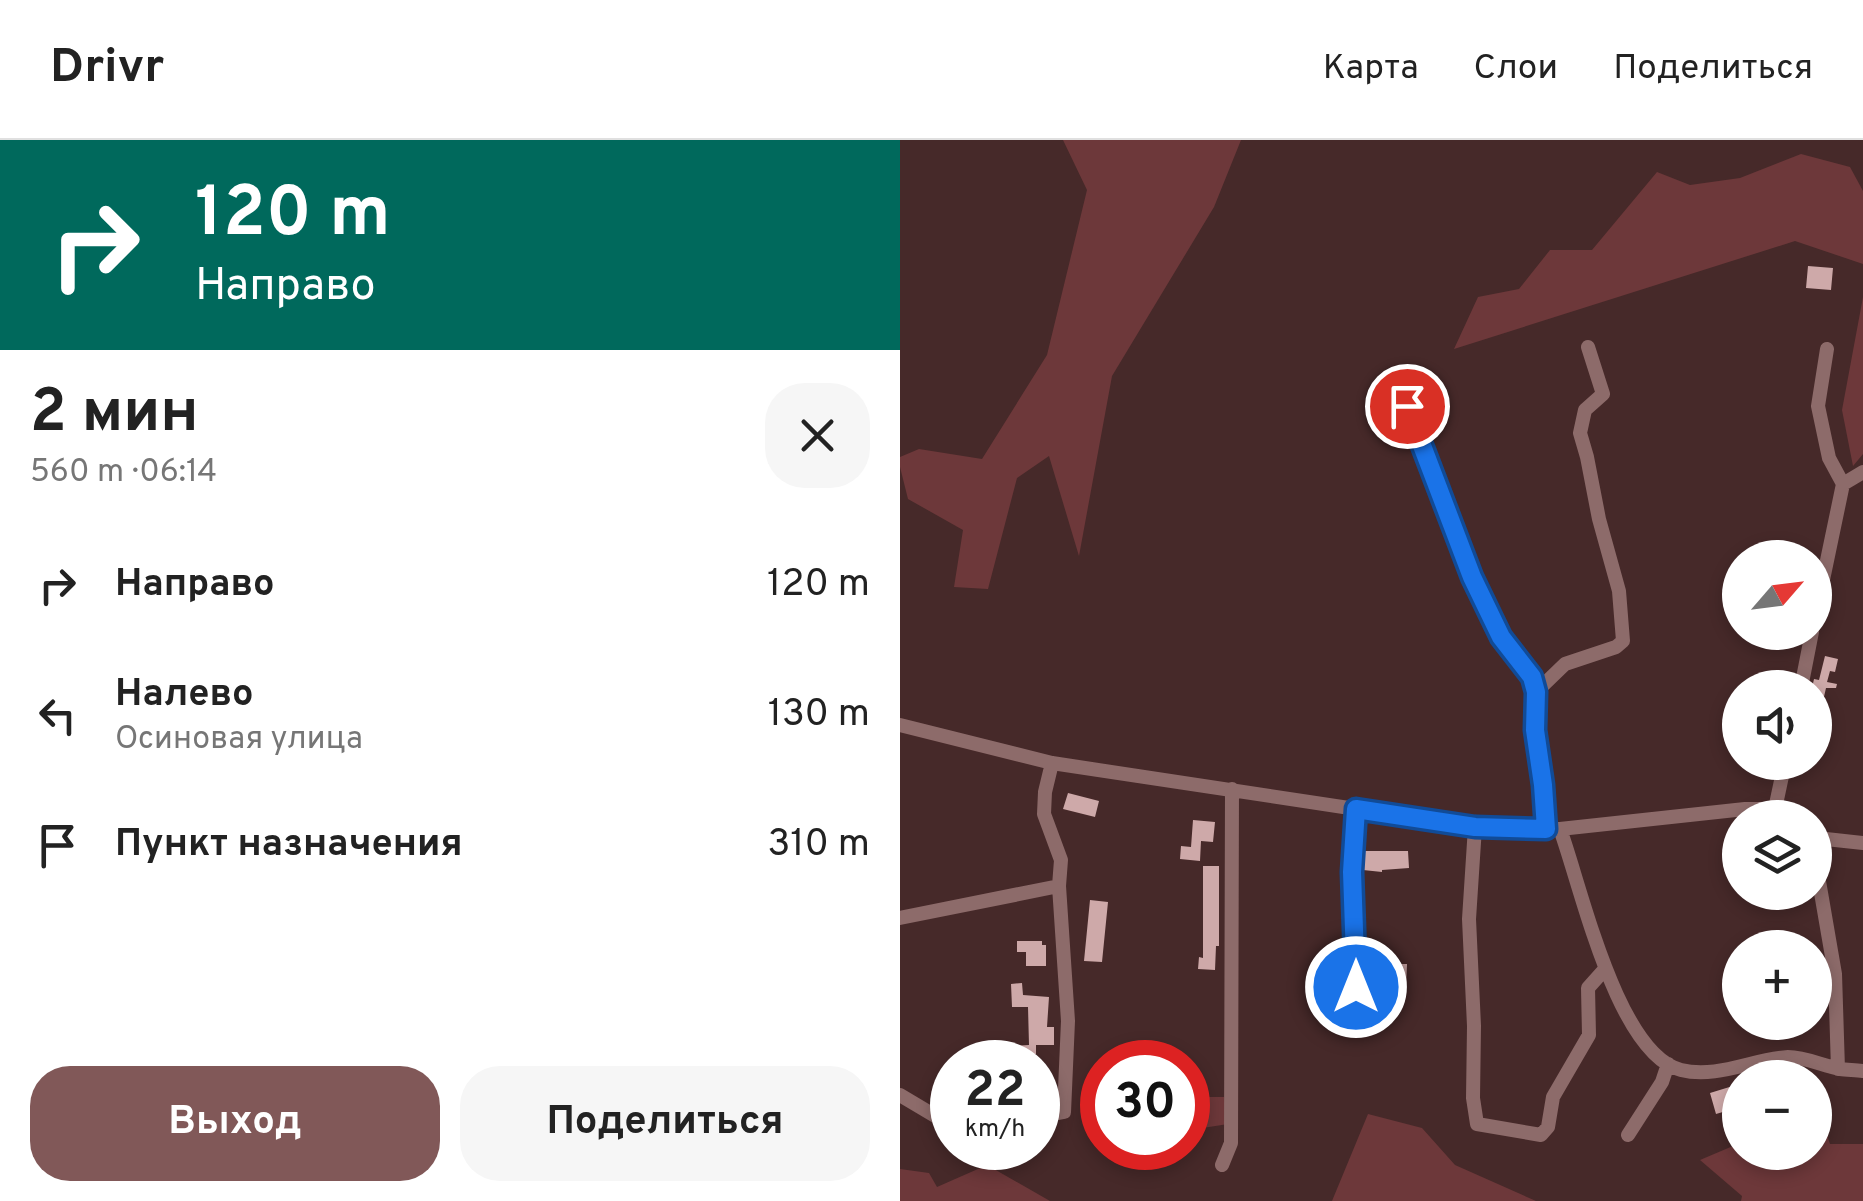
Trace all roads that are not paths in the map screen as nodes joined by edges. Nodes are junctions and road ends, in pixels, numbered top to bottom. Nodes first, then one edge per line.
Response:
1 (1588, 347) dead end
2 (1826, 349) dead end
3 (1407, 406) dead end
4 (1863, 472) edge
5 (1843, 484) junction
6 (1831, 540) edge
7 (1536, 692) junction
8 (900, 725) edge
9 (1052, 763) junction
10 (1232, 789) junction
11 (1356, 809) junction
12 (1722, 811) edge
13 (1475, 827) junction
14 (1553, 829) junction
15 (1832, 840) edge
16 (1863, 843) edge
17 (1058, 886) junction
18 (1824, 910) edge
19 (900, 918) edge
20 (1605, 969) junction
21 (1356, 1026) dead end
22 (1668, 1064) junction
23 (1838, 1068) junction
24 (1863, 1071) edge
25 (900, 1095) edge
26 (930, 1113) edge
27 (1060, 1113) edge
28 (1628, 1135) dead end
29 (1222, 1166) dead end

1 - 7 street
2 - 5 street
3 - 7 street
4 - 5 street
5 - 6 street
7 - 14 street
8 - 9 street
9 - 10 street
9 - 17 street
10 - 11 street
10 - 29 street
11 - 13 street
11 - 21 street
12 - 14 street
13 - 14 street
13 - 20 street
14 - 20 street
15 - 16 street
17 - 19 street
17 - 27 street
18 - 23 street
20 - 22 street
22 - 23 street
22 - 28 street
23 - 24 street
25 - 26 street

